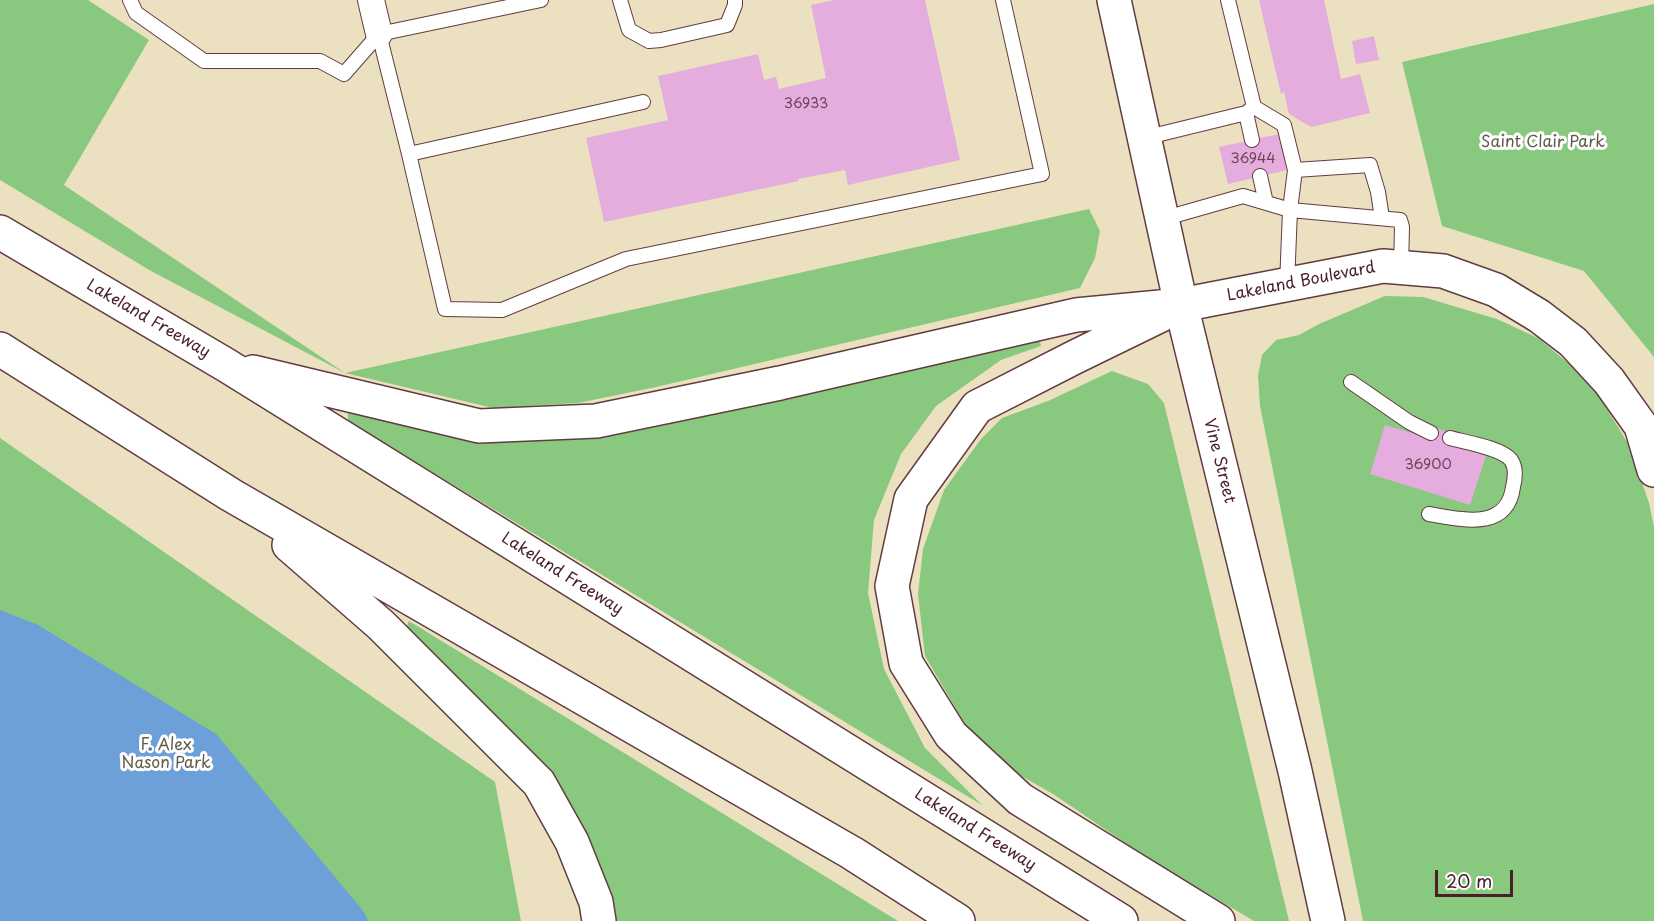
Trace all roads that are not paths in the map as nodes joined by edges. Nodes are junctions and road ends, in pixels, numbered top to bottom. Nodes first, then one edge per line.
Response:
1 (130, 0) edge
2 (371, 0) edge
3 (542, 0) edge
4 (620, 0) edge
5 (735, 0) edge
6 (1003, 0) edge
7 (1114, 0) edge
8 (1228, 0) edge
9 (379, 34) junction
10 (643, 102) dead end
11 (1250, 110) junction
12 (1144, 138) junction
13 (1252, 140) dead end
14 (409, 154) junction
15 (1295, 170) junction
16 (1260, 176) dead end
17 (1266, 203) junction
18 (1290, 210) junction
19 (1382, 218) junction
20 (1162, 219) junction
21 (0, 232) edge
22 (1401, 268) junction
23 (1287, 285) junction
24 (1181, 305) junction
25 (0, 349) edge
26 (226, 365) junction
27 (1351, 381) dead end
28 (1431, 433) dead end
29 (1450, 438) dead end
30 (1654, 470) edge
31 (231, 495) junction
32 (1429, 514) dead end
33 (1205, 913) edge
34 (599, 921) edge
35 (958, 921) edge
36 (1121, 921) edge
37 (1328, 921) edge

1 - 9 lane
2 - 9 street
3 - 9 lane
4 - 5 lane
6 - 14 lane
7 - 12 main road, Vine Street
8 - 11 lane
9 - 14 lane
10 - 14 lane
11 - 12 lane
11 - 13 lane
11 - 15 lane
12 - 20 main road, Vine Street
15 - 18 lane
15 - 19 lane
16 - 17 lane
17 - 18 lane
17 - 20 lane
18 - 19 lane
18 - 23 lane
19 - 22 lane
20 - 24 main road, Vine Street
21 - 26 main road, Lakeland Freeway
22 - 23 main road, Lakeland Boulevard
22 - 30 main road, Lakeland Boulevard
23 - 24 main road, Lakeland Boulevard
24 - 26 main road
24 - 33 main road
24 - 37 main road, Vine Street
25 - 31 main road
26 - 36 main road, Lakeland Freeway
27 - 28 lane
29 - 32 lane
31 - 34 main road
31 - 35 main road

